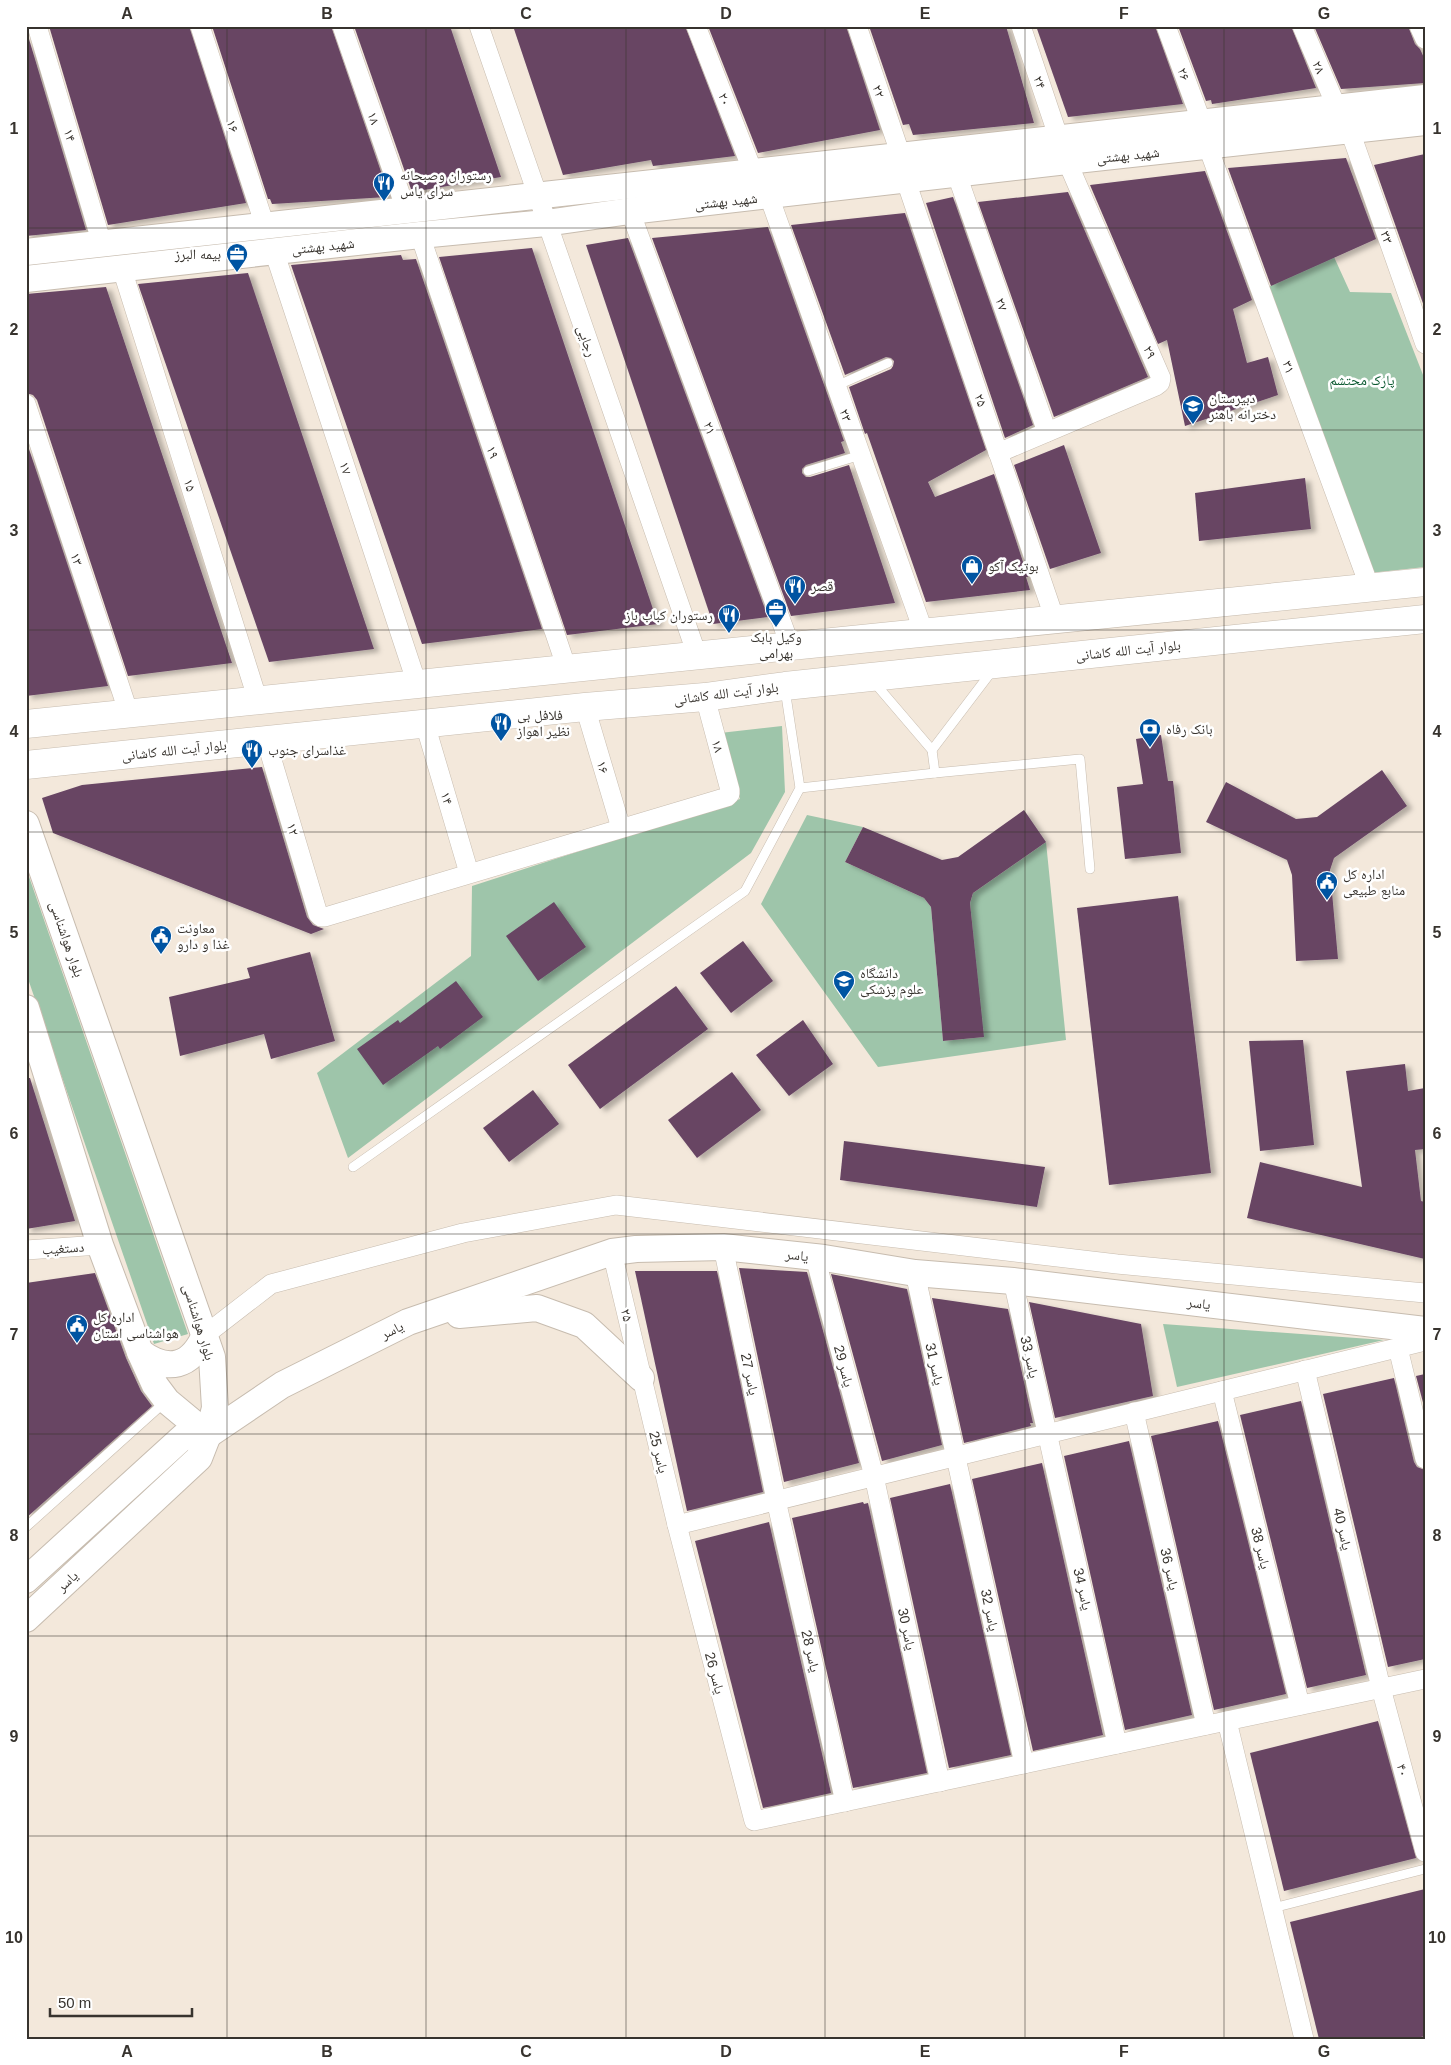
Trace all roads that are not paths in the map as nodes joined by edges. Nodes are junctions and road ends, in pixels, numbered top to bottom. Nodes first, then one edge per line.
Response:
1 (37, 26) edge
2 (200, 26) edge
3 (342, 26) edge
4 (479, 26) edge
5 (696, 26) edge
6 (857, 26) edge
7 (1021, 26) edge
8 (1166, 26) edge
9 (1302, 26) edge
10 (1419, 26) edge
11 (1425, 39) edge
12 (1425, 98) edge
13 (1337, 108) junction
14 (1425, 122) edge
15 (1350, 131) junction
16 (1205, 135) junction
17 (1063, 150) junction
18 (904, 168) junction
19 (753, 172) junction
20 (957, 175) junction
21 (537, 196) junction
22 (769, 196) junction
23 (406, 210) junction
24 (630, 212) junction
25 (546, 223) junction
26 (265, 226) junction
27 (420, 235) junction
28 (102, 244) junction
29 (26, 252) edge
30 (274, 252) junction
31 (122, 268) junction
32 (26, 279) edge
33 (1425, 344) edge
34 (888, 363) dead end
35 (836, 386) junction
36 (26, 404) edge
37 (1047, 432) junction
38 (998, 453) junction
39 (861, 455) junction
40 (808, 471) dead end
41 (1425, 582) edge
42 (1370, 588) junction
43 (1425, 619) edge
44 (1055, 620) junction
45 (924, 633) junction
46 (790, 645) junction
47 (697, 655) junction
48 (998, 664) junction
49 (567, 669) junction
50 (869, 677) junction
51 (417, 684) junction
52 (784, 686) junction
53 (705, 697) junction
54 (258, 701) junction
55 (585, 707) junction
56 (129, 714) junction
57 (26, 724) edge
58 (425, 724) junction
59 (266, 740) junction
60 (932, 750) junction
61 (28, 768) edge
62 (935, 773) junction
63 (800, 788) junction
64 (26, 824) edge
65 (621, 828) junction
66 (1090, 869) dead end
67 (470, 873) junction
68 (26, 1008) edge
69 (353, 1167) dead end
70 (100, 1245) junction
71 (723, 1247) junction
72 (26, 1250) edge
73 (612, 1252) junction
74 (815, 1257) junction
75 (915, 1273) junction
76 (1013, 1281) junction
77 (1425, 1293) edge
78 (408, 1322) junction
79 (1425, 1330) edge
80 (205, 1335) junction
81 (1425, 1341) edge
82 (1398, 1348) junction
83 (140, 1352) junction
84 (1305, 1370) junction
85 (641, 1378) junction
86 (1222, 1391) junction
87 (167, 1400) junction
88 (1134, 1412) junction
89 (1048, 1434) junction
90 (208, 1435) junction
91 (956, 1456) junction
92 (1425, 1459) edge
93 (874, 1476) junction
94 (776, 1500) junction
95 (677, 1525) junction
96 (26, 1527) edge
97 (26, 1580) edge
98 (26, 1619) edge
99 (1425, 1679) edge
100 (1381, 1688) junction
101 (1300, 1705) junction
102 (1227, 1721) junction
103 (1206, 1726) junction
104 (1117, 1744) junction
105 (1024, 1764) junction
106 (940, 1782) junction
107 (846, 1802) junction
108 (1425, 1852) edge
109 (1425, 1869) edge
110 (1273, 1908) junction
111 (1304, 2039) edge

1 - 28 street, ۱۴
2 - 26 street, ۱۶
3 - 23 street, ۱۸
4 - 21 street, رجایی
5 - 19 street, ۲۰
6 - 18 street, ۲۲
7 - 17 street, ۲۴
8 - 16 street, ۲۶
9 - 13 street, ۲۸
10 - 11 street
12 - 13 main road, شهید بهشتی
13 - 16 main road, شهید بهشتی
14 - 15 main road, شهید بهشتی
15 - 16 main road, شهید بهشتی
15 - 33 street, ۳۳
16 - 17 main road, شهید بهشتی
16 - 42 street, ۳۱
17 - 18 main road, شهید بهشتی
17 - 20 main road, شهید بهشتی
17 - 37 street, ۲۹
18 - 19 main road, شهید بهشتی
18 - 20 main road, شهید بهشتی
18 - 22 main road, شهید بهشتی
18 - 38 street, ۲۵
19 - 21 main road, شهید بهشتی
20 - 37 street, ۲۷
21 - 23 main road, شهید بهشتی
21 - 25 street, رجایی
22 - 24 main road, شهید بهشتی
22 - 35 street, ۲۳
23 - 26 main road, شهید بهشتی
24 - 25 main road, شهید بهشتی
24 - 46 street, ۲۱
25 - 27 main road, شهید بهشتی
25 - 47 street, رجایی
26 - 28 main road, شهید بهشتی
27 - 30 main road, شهید بهشتی
27 - 49 street, ۱۹
28 - 29 main road, شهید بهشتی
30 - 31 main road, شهید بهشتی
30 - 51 street, ۱۷
31 - 32 main road, شهید بهشتی
31 - 54 street, ۱۵
34 - 35 lane
35 - 39 street, ۲۳
36 - 56 street, ۱۳
37 - 38 street, ۲۹
38 - 44 street, ۲۵
39 - 40 lane
39 - 45 street, ۲۳
41 - 42 main road
42 - 44 main road
43 - 48 main road, بلوار آیت الله کاشانی
44 - 45 main road
45 - 46 main road
46 - 47 main road
47 - 49 main road
48 - 50 main road, بلوار آیت الله کاشانی
48 - 60 lane
49 - 51 main road
50 - 52 main road, بلوار آیت الله کاشانی
50 - 60 lane
51 - 54 main road
52 - 53 main road, بلوار آیت الله کاشانی
52 - 63 lane
53 - 55 main road, بلوار آیت الله کاشانی
53 - 65 street, ۱۸
54 - 56 main road
55 - 58 main road, بلوار آیت الله کاشانی
55 - 65 street, ۱۶
56 - 57 main road
58 - 59 main road, بلوار آیت الله کاشانی
58 - 67 street, ۱۴
59 - 61 main road, بلوار آیت الله کاشانی
59 - 67 street, ۱۲
60 - 62 lane
62 - 63 lane
62 - 66 lane
63 - 69 lane
64 - 80 main road, بلوار هواشناسی
65 - 67 street
68 - 70 main road
70 - 72 street, دستغیب
70 - 83 main road
71 - 73 main road, یاسر
71 - 74 main road, یاسر
71 - 94 street, یاسر 27
73 - 78 main road, یاسر
73 - 85 street, ۲۵
74 - 75 main road, یاسر
74 - 93 street, یاسر 29
75 - 76 main road, یاسر
75 - 91 street, یاسر 31
76 - 79 main road, یاسر
76 - 89 street, یاسر 33
77 - 80 street
78 - 85 main road
78 - 90 main road, یاسر
80 - 83 main road
80 - 90 main road, بلوار هواشناسی
81 - 82 street
82 - 84 street
82 - 92 street
83 - 87 main road
84 - 86 street
84 - 100 street, یاسر 40
85 - 95 street, یاسر 25
86 - 88 street
86 - 101 street, یاسر 38
87 - 90 main road
87 - 96 lane
88 - 89 street
88 - 103 street, یاسر 36
89 - 91 street
89 - 104 street, یاسر 34
90 - 97 main road, یاسر
90 - 98 main road, یاسر
91 - 93 street
91 - 105 street, یاسر 32
93 - 94 street
93 - 106 street, یاسر 30
94 - 95 street
94 - 107 street, یاسر 28
95 - 107 street, یاسر 26
99 - 100 street
100 - 101 street
100 - 108 street, ۴۰
101 - 102 street
102 - 103 street
102 - 110 street
103 - 104 street
104 - 105 street
105 - 106 street
106 - 107 street
109 - 110 lane
110 - 111 street

